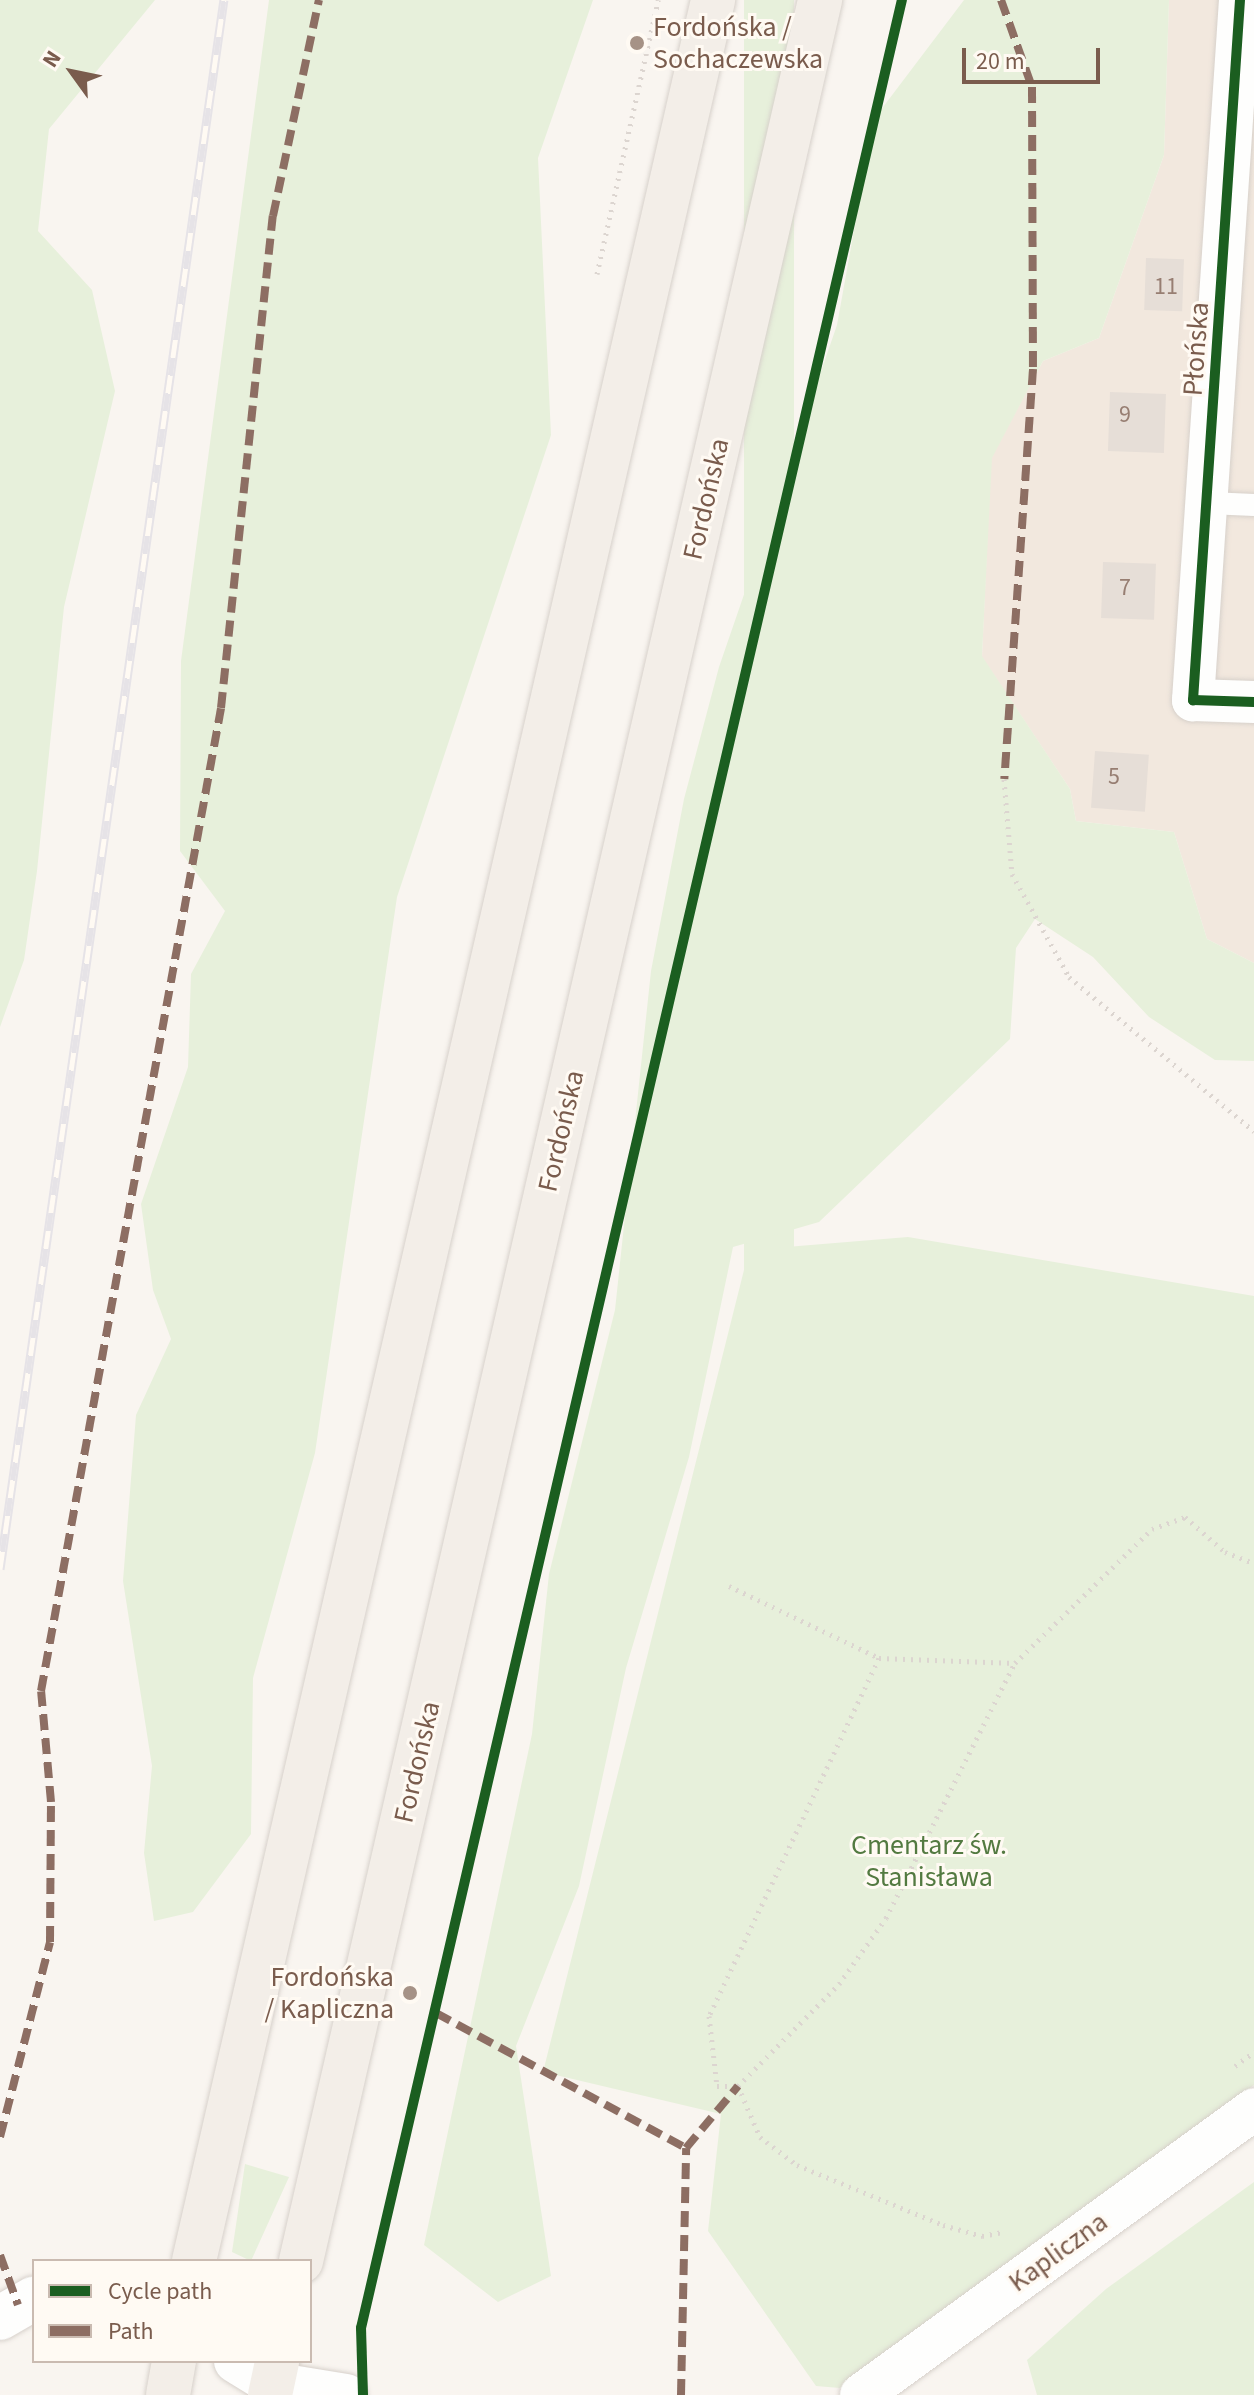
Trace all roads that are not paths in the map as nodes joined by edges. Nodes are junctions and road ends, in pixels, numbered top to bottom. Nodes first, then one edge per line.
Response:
1 (713, 0) edge
2 (820, 0) edge
3 (1240, 0) edge
4 (1209, 503) junction
5 (1254, 505) edge
6 (1254, 702) edge
7 (1254, 2109) edge
8 (194, 2259) edge
9 (301, 2259) edge
10 (32, 2299) edge
11 (0, 2318) edge
12 (174, 2363) edge
13 (264, 2375) edge
14 (168, 2395) edge
15 (346, 2395) edge
16 (861, 2395) edge

1 - 8 main road
2 - 9 main road, Fordońska
3 - 4 street, Płońska
4 - 5 lane
4 - 6 street, Płońska
7 - 16 street, Kapliczna
10 - 11 street
12 - 14 main road
13 - 15 street

